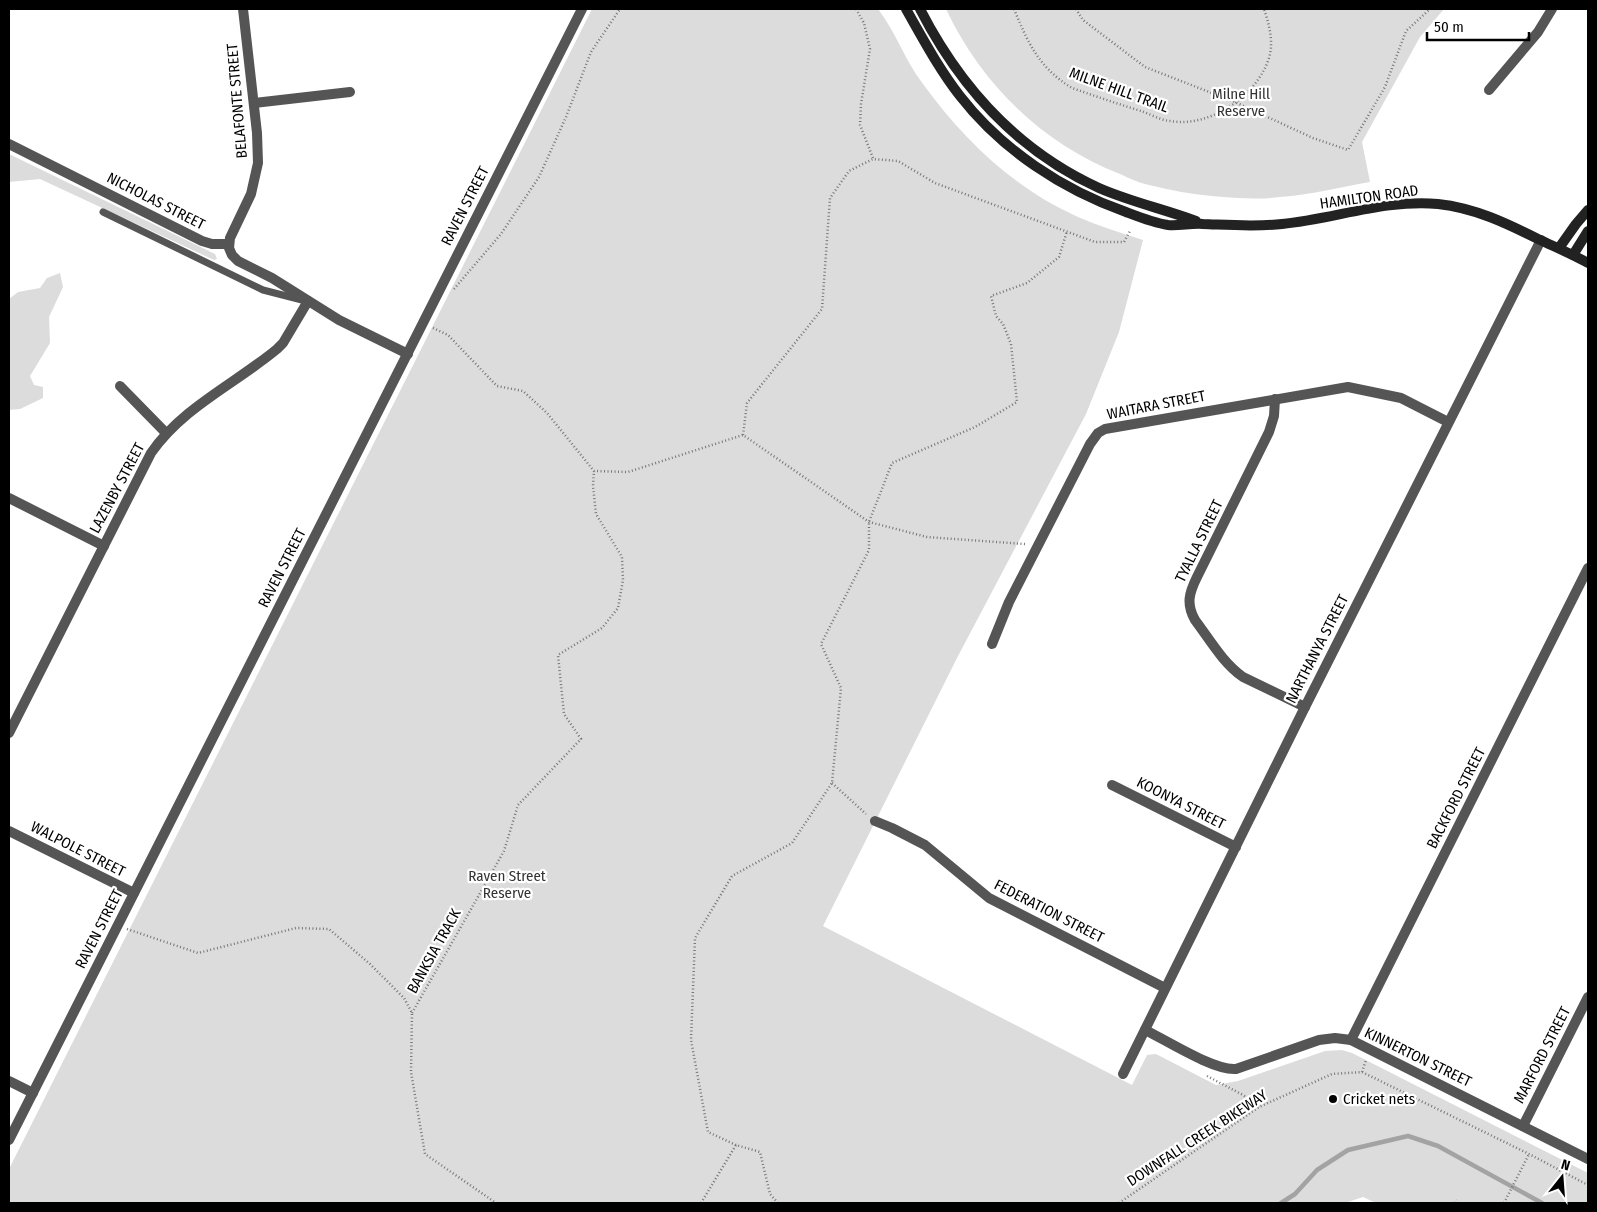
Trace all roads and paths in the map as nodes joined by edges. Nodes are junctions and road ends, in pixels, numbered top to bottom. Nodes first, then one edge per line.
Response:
1 (243, 9) edge
2 (582, 9) edge
3 (620, 9) edge
4 (856, 9) edge
5 (906, 9) edge
6 (920, 9) edge
7 (1014, 9) edge
8 (1076, 9) edge
9 (1264, 9) edge
10 (1430, 9) edge
11 (1552, 9) edge
12 (1489, 90) dead end
13 (350, 92) dead end
14 (1234, 102) junction
15 (254, 104) junction
16 (9, 144) edge
17 (873, 158) junction
18 (1588, 210) edge
19 (103, 212) dead end
20 (1202, 224) junction
21 (1067, 231) junction
22 (1130, 231) dead end
23 (1588, 231) edge
24 (1541, 240) junction
25 (229, 244) junction
26 (1559, 248) junction
27 (1573, 255) junction
28 (1588, 263) edge
29 (452, 291) dead end
30 (308, 301) junction
31 (423, 322) junction
32 (408, 354) junction
33 (120, 386) dead end
34 (1275, 399) junction
35 (1448, 422) junction
36 (166, 433) junction
37 (743, 434) junction
38 (594, 470) junction
39 (9, 498) edge
40 (869, 522) junction
41 (104, 546) junction
42 (1039, 546) junction
43 (1588, 568) edge
44 (992, 644) dead end
45 (1305, 707) junction
46 (9, 733) edge
47 (832, 783) junction
48 (1112, 785) dead end
49 (875, 821) joint
50 (9, 831) edge
51 (1236, 847) junction
52 (134, 893) junction
53 (118, 924) junction
54 (1165, 988) junction
55 (1588, 997) edge
56 (412, 1013) junction
57 (1145, 1030) junction
58 (1351, 1040) junction
59 (1123, 1074) dead end
60 (9, 1081) edge
61 (33, 1093) junction
62 (1523, 1126) junction
63 (9, 1140) edge
64 (736, 1145) junction
65 (1529, 1154) junction
66 (1588, 1159) edge
67 (1588, 1185) edge
68 (496, 1203) edge
69 (701, 1203) edge
70 (778, 1203) edge
71 (1119, 1203) edge
72 (1504, 1203) edge

1 - 15 street, BELAFONTE STREET
2 - 31 street, RAVEN STREET
3 - 29 path
4 - 17 path
5 - 20 main road, HAMILTON ROAD
6 - 20 main road, HAMILTON ROAD
7 - 14 path, MILNE HILL TRAIL
8 - 14 path
9 - 14 path, MILNE HILL TRAIL
10 - 14 path
11 - 12 street
13 - 15 street
15 - 25 street, BELAFONTE STREET
16 - 25 street, NICHOLAS STREET
17 - 21 path
17 - 37 path
18 - 26 main road
19 - 30 lane
20 - 24 main road, HAMILTON ROAD
21 - 22 path
21 - 40 path
23 - 27 main road
24 - 26 main road, HAMILTON ROAD
24 - 35 street, NARTHANYA STREET
25 - 30 street
26 - 27 main road, HAMILTON ROAD
27 - 28 main road, HAMILTON ROAD
30 - 32 street
30 - 36 street, LAZENBY STREET
31 - 32 street, RAVEN STREET
31 - 38 path
32 - 52 street, RAVEN STREET
33 - 36 street
34 - 35 street, WAITARA STREET
34 - 42 street, WAITARA STREET
34 - 45 street, TYALLA STREET
35 - 45 street, NARTHANYA STREET
36 - 41 street, LAZENBY STREET
37 - 38 path
37 - 40 path
38 - 56 path, BANKSIA TRACK
39 - 41 street
40 - 42 path
40 - 47 path
41 - 46 street, LAZENBY STREET
42 - 44 street, WAITARA STREET
43 - 58 street, BACKFORD STREET
45 - 51 street, NARTHANYA STREET
47 - 49 path
47 - 64 path
48 - 51 street, KOONYA STREET
49 - 54 street, FEDERATION STREET
50 - 52 street, WALPOLE STREET
51 - 54 street, NARTHANYA STREET
52 - 53 street, RAVEN STREET
53 - 56 path
53 - 61 street, RAVEN STREET
54 - 57 street, NARTHANYA STREET
55 - 62 street, MARFORD STREET
56 - 68 path
57 - 58 street, KINNERTON STREET
57 - 59 street, NARTHANYA STREET
58 - 62 street, KINNERTON STREET
60 - 61 street
61 - 63 street, RAVEN STREET
62 - 66 street, KINNERTON STREET
64 - 69 path
64 - 70 path
65 - 67 path, DOWNFALL CREEK BIKEWAY
65 - 71 path, DOWNFALL CREEK BIKEWAY
65 - 72 path

